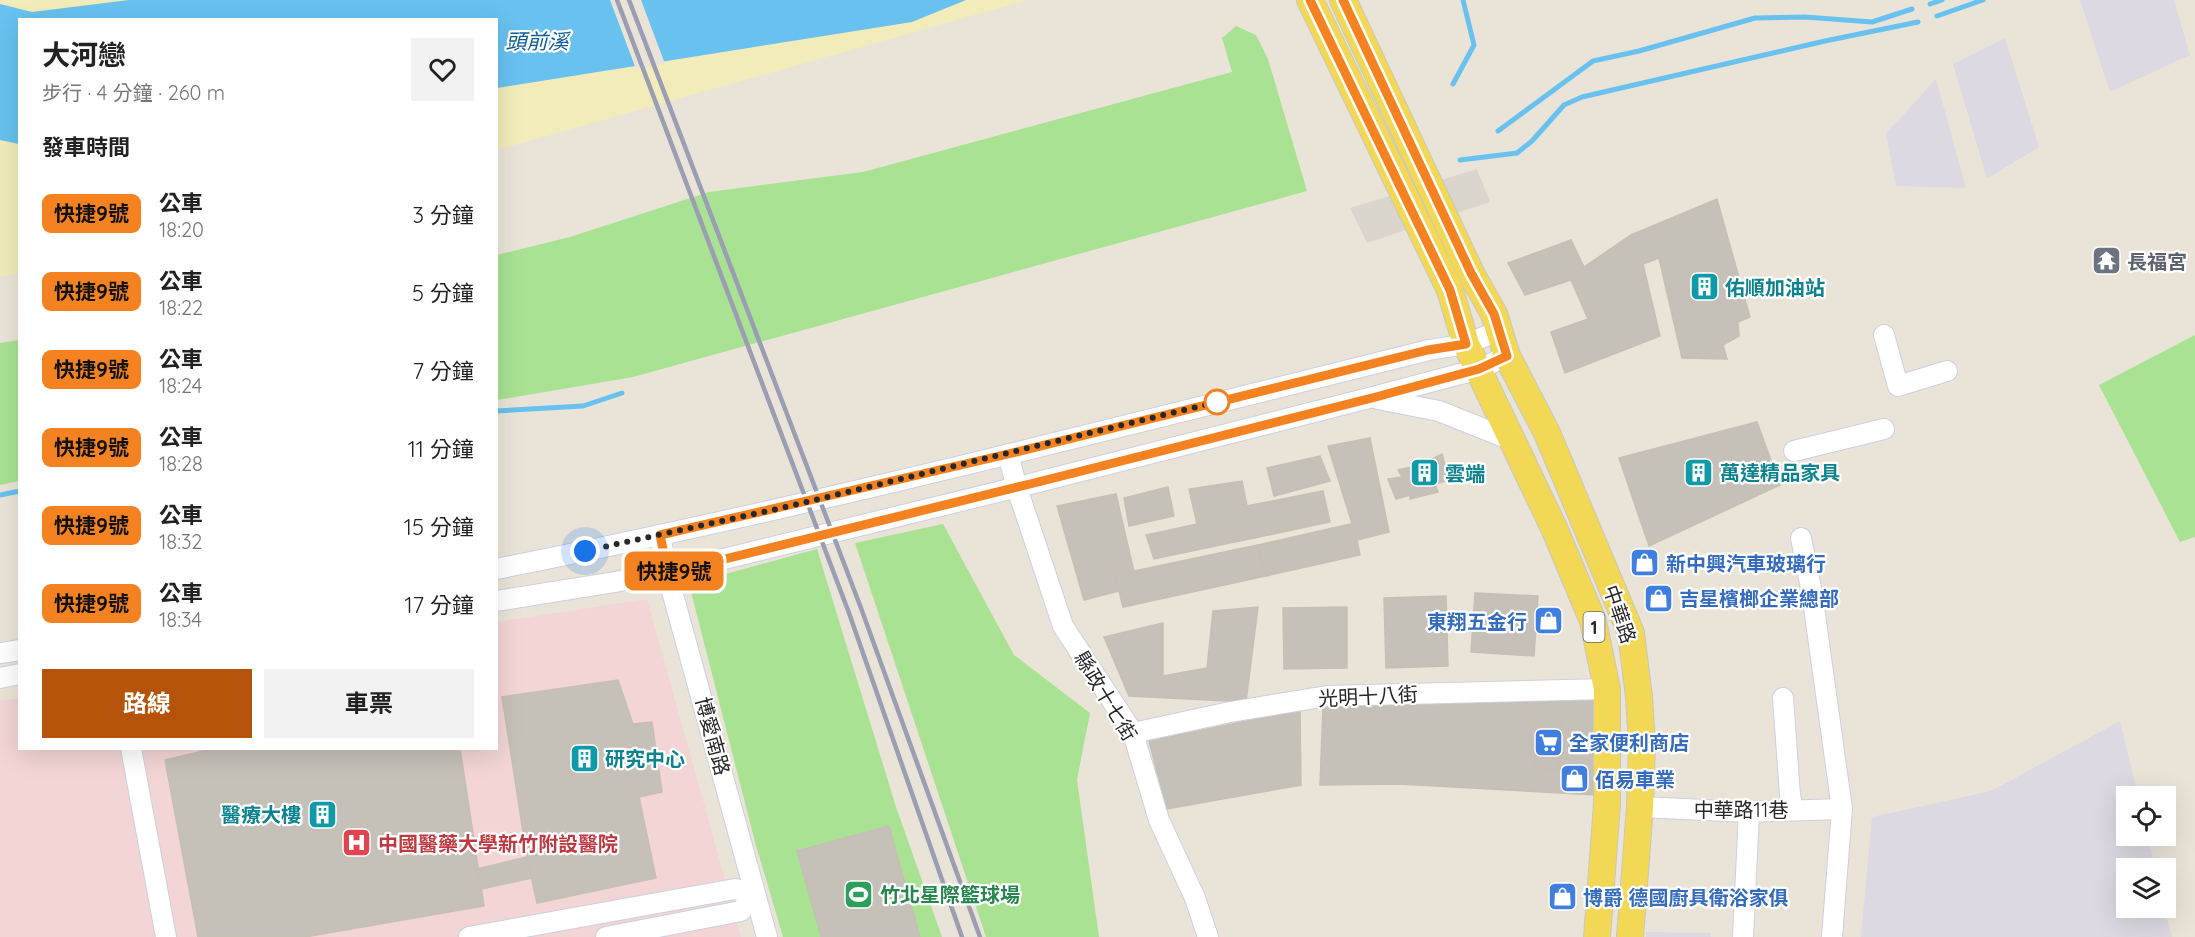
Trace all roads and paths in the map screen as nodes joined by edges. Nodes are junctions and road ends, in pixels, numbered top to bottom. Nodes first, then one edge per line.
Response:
1 (1310, 0) edge
2 (1343, 0) edge
3 (1497, 322) junction
4 (1884, 335) dead end
5 (1463, 336) junction
6 (1507, 356) junction
7 (1479, 369) junction
8 (1947, 371) dead end
9 (1372, 398) junction
10 (1884, 429) dead end
11 (1514, 441) junction
12 (1794, 452) dead end
13 (1008, 454) junction
14 (1017, 488) junction
15 (660, 535) junction
16 (1801, 538) dead end
17 (498, 569) edge
18 (668, 573) junction
19 (498, 601) edge
20 (18, 650) edge
21 (0, 653) edge
22 (18, 675) edge
23 (0, 678) edge
24 (1607, 689) junction
25 (1783, 698) dead end
26 (1133, 732) junction
27 (131, 750) edge
28 (1640, 807) junction
29 (1842, 809) junction
30 (1793, 810) junction
31 (1749, 812) junction
32 (754, 894) junction
33 (166, 937) edge
34 (469, 937) edge
35 (606, 937) edge
36 (767, 937) edge
37 (1208, 937) edge
38 (1597, 937) edge
39 (1630, 937) edge
40 (1743, 937) edge
41 (1832, 937) edge

1 - 5 main road, 1
2 - 3 main road, 1
3 - 5 street
3 - 6 main road, 中華路 / 1
4 - 8 street
5 - 7 main road, 中華路 / 1
5 - 13 street
6 - 7 street
6 - 28 main road, 中華路 / 1
7 - 9 street
7 - 11 main road, 中華路 / 1
9 - 11 street
9 - 14 street
10 - 12 street
11 - 24 main road, 中華路 / 1
13 - 14 street, 縣政十七街
13 - 15 street
14 - 18 street
14 - 26 street, 縣政十七街
15 - 17 street
15 - 18 street, 博愛南路
16 - 29 street
18 - 19 street
18 - 32 street, 博愛南路
20 - 21 street
22 - 23 street
24 - 26 street, 光明十八街
24 - 38 main road, 中華路 / 1
25 - 30 street
26 - 37 street, 縣政十七街
27 - 33 street
28 - 31 street, 中華路11巷
28 - 39 main road, 中華路 / 1
29 - 30 street, 中華路11巷
29 - 41 street
30 - 31 street, 中華路11巷
31 - 40 street
32 - 34 street
32 - 35 street
32 - 36 street, 博愛南路

